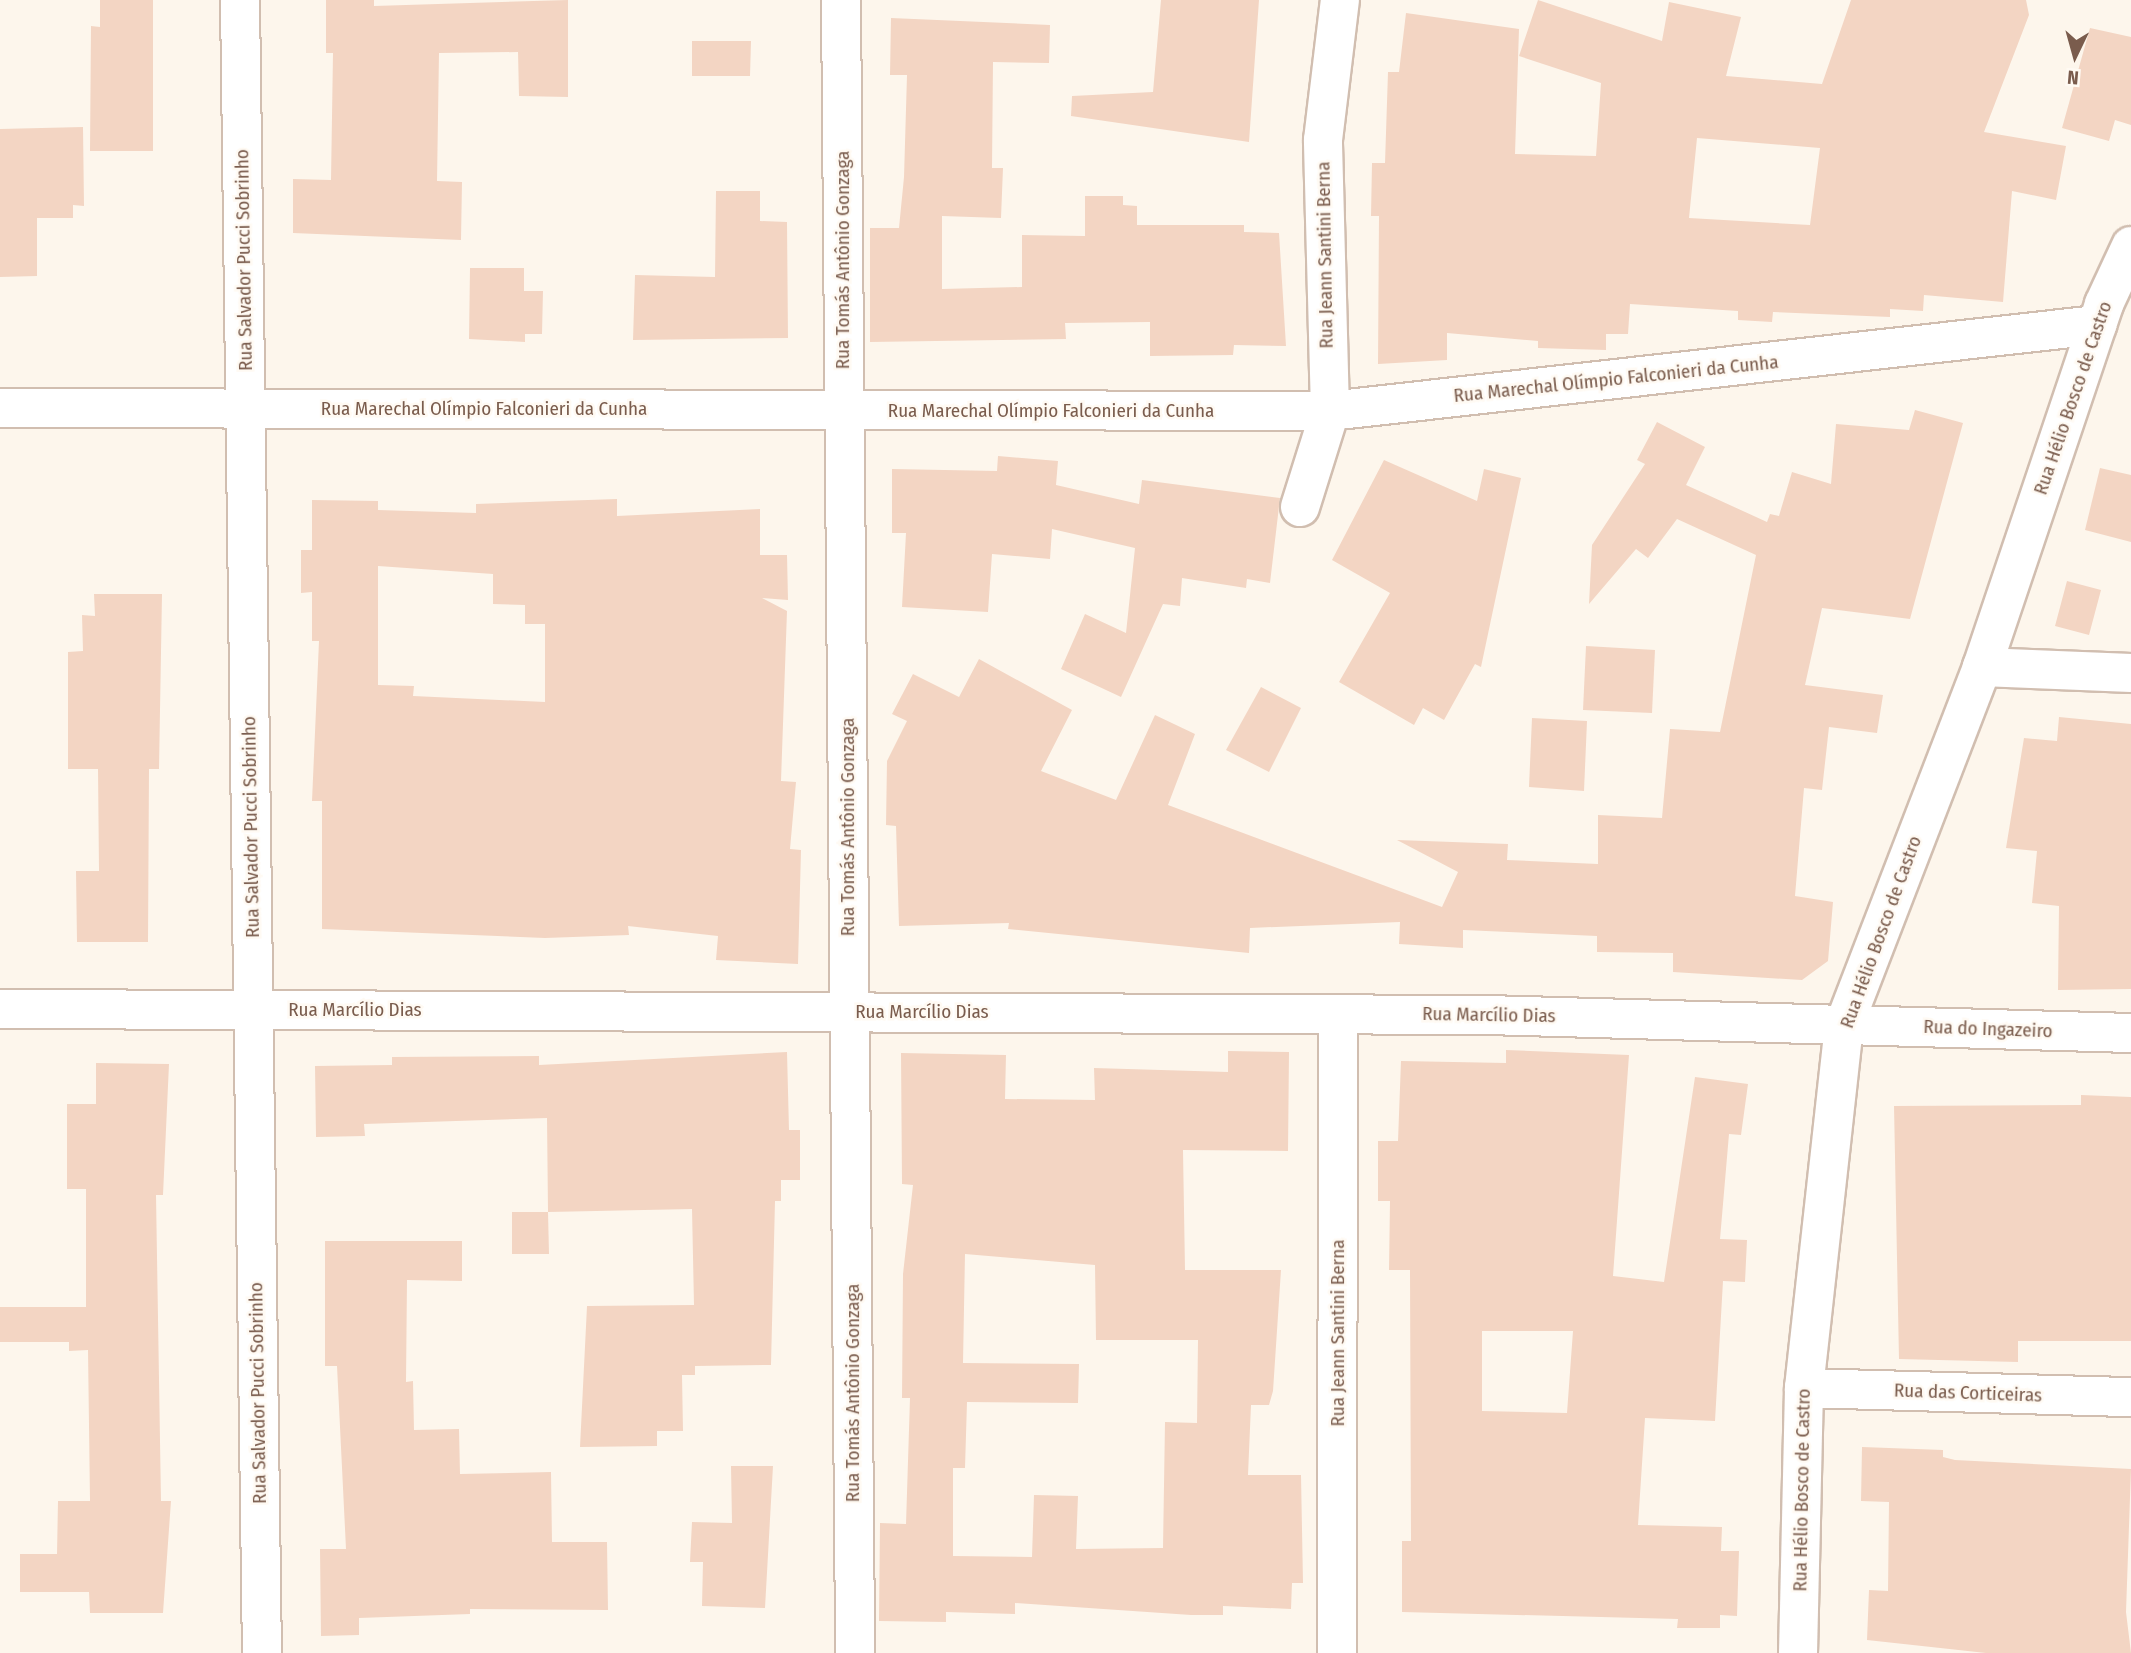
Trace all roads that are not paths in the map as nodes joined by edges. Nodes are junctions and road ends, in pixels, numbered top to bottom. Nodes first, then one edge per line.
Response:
1 (240, 0) edge
2 (841, 0) edge
3 (1340, 0) edge
4 (2131, 246) edge
5 (2111, 312) edge
6 (0, 408) edge
7 (246, 408) junction
8 (845, 410) junction
9 (1330, 411) junction
10 (1300, 507) dead end
11 (1982, 667) junction
12 (2131, 673) edge
13 (0, 1009) edge
14 (254, 1010) junction
15 (850, 1012) junction
16 (1338, 1014) junction
17 (1844, 1025) junction
18 (2131, 1033) edge
19 (1804, 1388) junction
20 (2131, 1397) edge
21 (262, 1653) edge
22 (855, 1653) edge
23 (1337, 1653) edge
24 (1798, 1653) edge

1 - 7 street, Rua Salvador Pucci Sobrinho
2 - 8 street, Rua Tomás Antônio Gonzaga
3 - 9 street, Rua Jeann Santini Berna
4 - 5 street, Rua Hélio Bosco de Castro
5 - 9 street, Rua Marechal Olímpio Falconieri da Cunha
5 - 11 street, Rua Hélio Bosco de Castro
6 - 7 street, Rua Marechal Olímpio Falconieri da Cunha
7 - 8 street, Rua Marechal Olímpio Falconieri da Cunha
7 - 14 street, Rua Salvador Pucci Sobrinho
8 - 9 street, Rua Marechal Olímpio Falconieri da Cunha
8 - 15 street, Rua Tomás Antônio Gonzaga
9 - 10 street, Rua Jeann Santini Berna
11 - 12 street
11 - 17 street, Rua Hélio Bosco de Castro
13 - 14 street, Rua Marcílio Dias
14 - 15 street, Rua Marcílio Dias
14 - 21 street, Rua Salvador Pucci Sobrinho
15 - 16 street, Rua Marcílio Dias
15 - 22 street, Rua Tomás Antônio Gonzaga
16 - 17 street, Rua Marcílio Dias
16 - 23 street, Rua Jeann Santini Berna
17 - 18 street, Rua do Ingazeiro
17 - 19 street, Rua Hélio Bosco de Castro
19 - 20 street, Rua das Corticeiras
19 - 24 street, Rua Hélio Bosco de Castro

